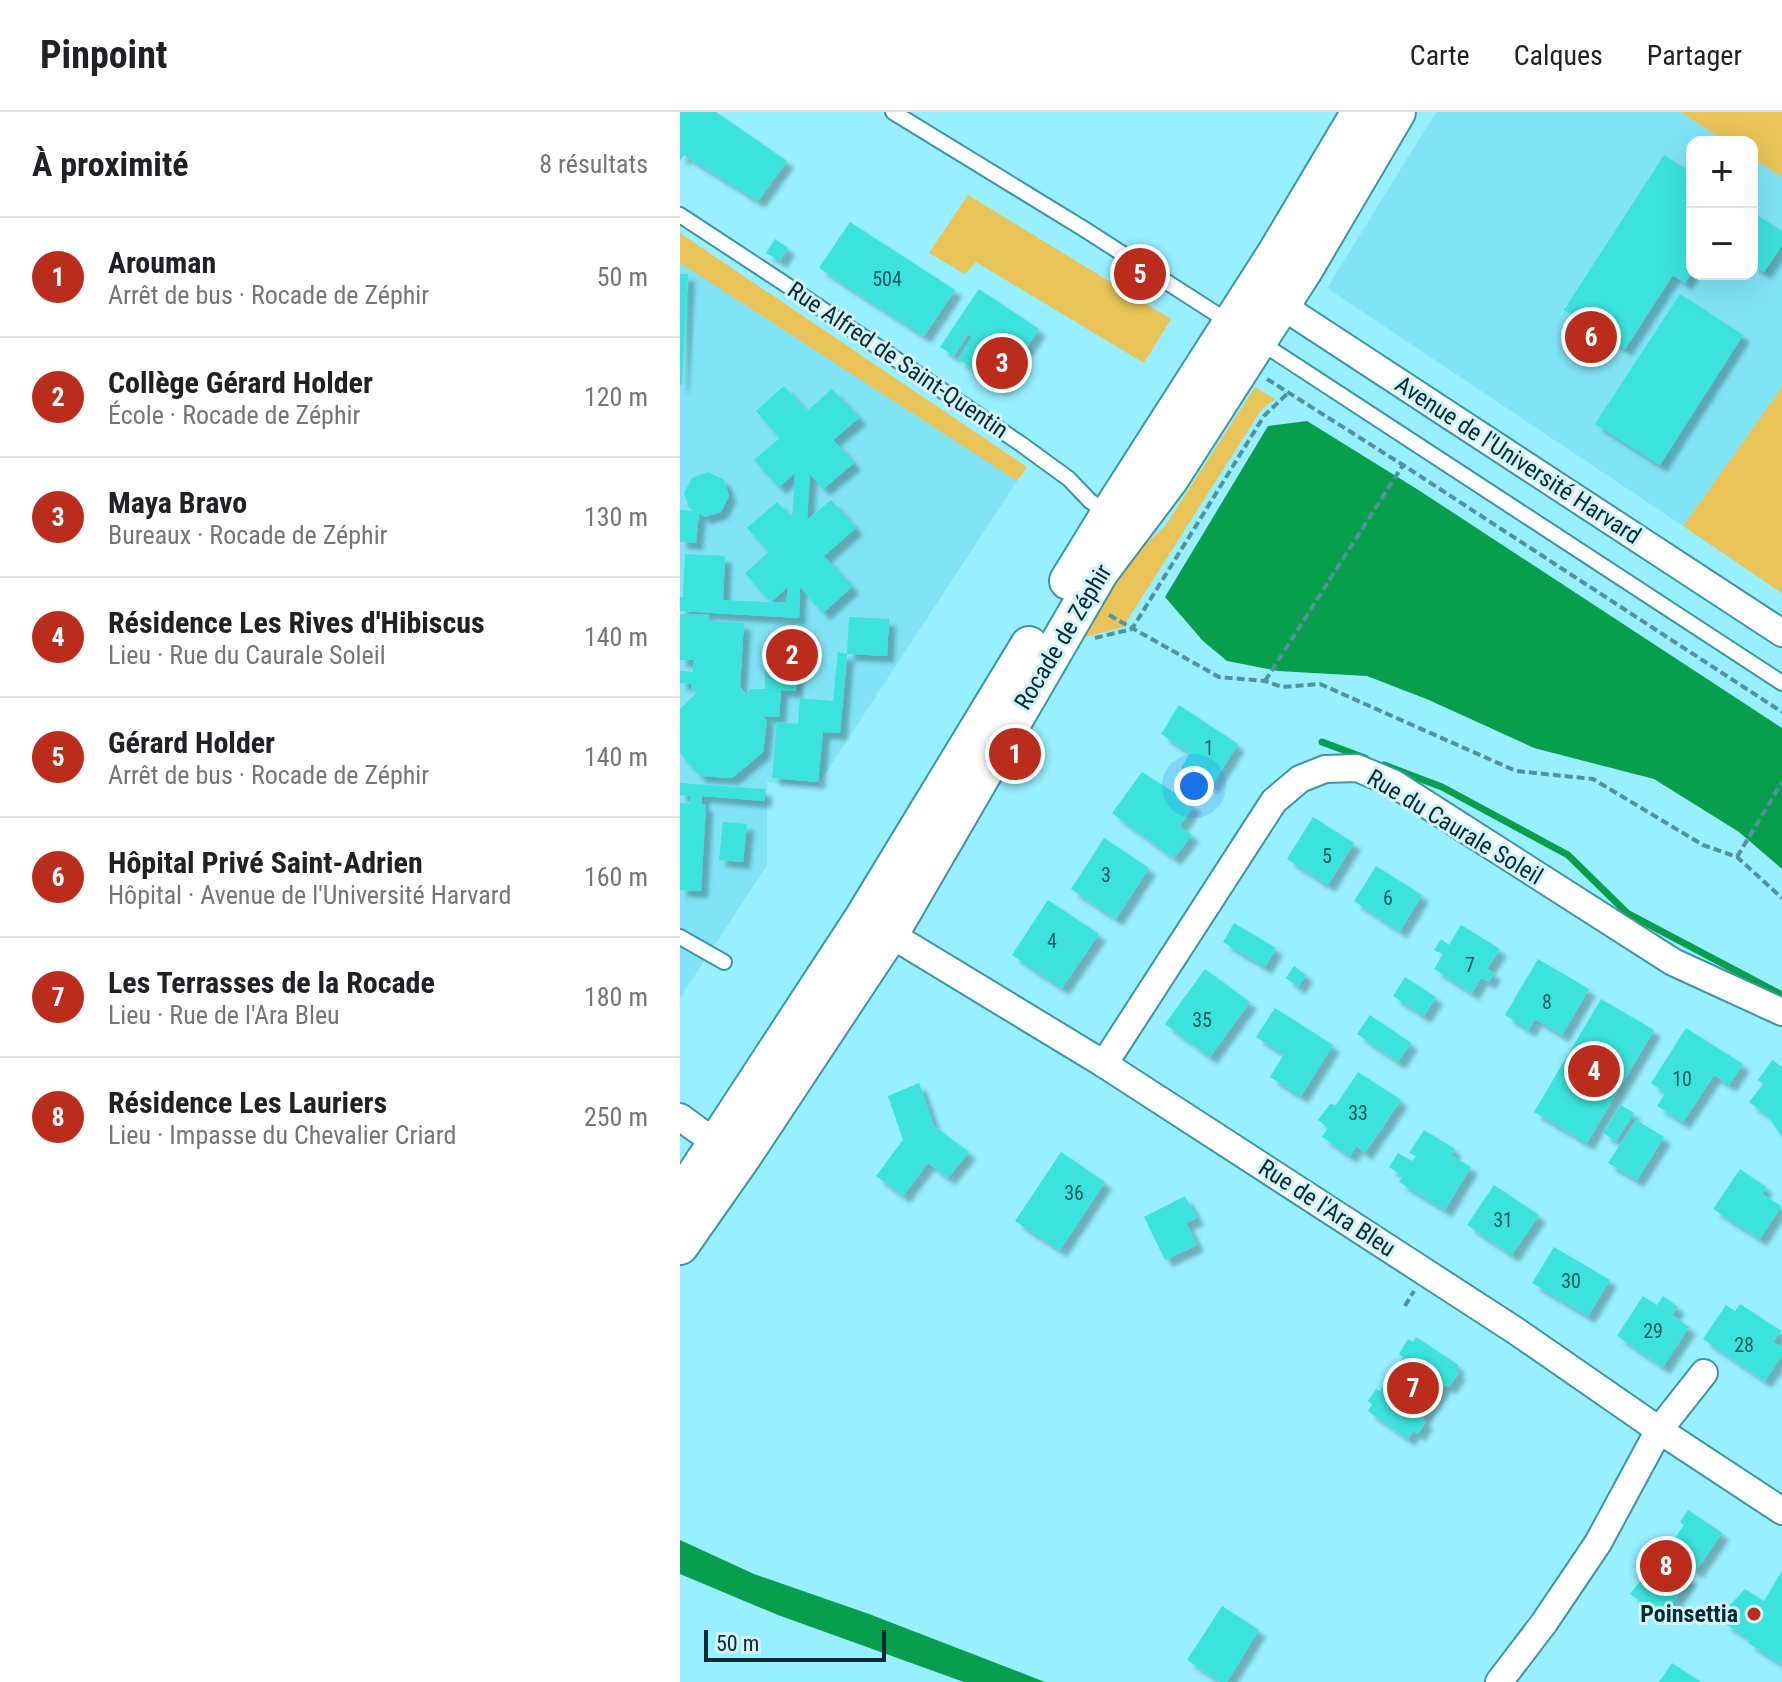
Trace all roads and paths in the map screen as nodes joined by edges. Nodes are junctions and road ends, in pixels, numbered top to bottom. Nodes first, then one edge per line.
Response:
1 (893, 112) edge
2 (1360, 112) edge
3 (1397, 112) edge
4 (680, 215) edge
5 (1268, 296) junction
6 (1248, 340) junction
7 (1289, 393) junction
8 (1403, 465) junction
9 (1109, 514) junction
10 (1107, 614) dead end
11 (1132, 629) junction
12 (1782, 633) edge
13 (1088, 640) dead end
14 (1265, 681) junction
15 (1782, 683) edge
16 (1782, 712) edge
17 (1782, 782) edge
18 (1737, 857) junction
19 (1782, 898) edge
20 (876, 926) junction
21 (680, 937) edge
22 (724, 962) dead end
23 (1782, 1012) edge
24 (1104, 1064) junction
25 (710, 1136) edge
26 (680, 1198) edge
27 (680, 1246) edge
28 (1704, 1373) dead end
29 (1659, 1430) junction
30 (1782, 1511) edge
31 (1499, 1682) edge

1 - 6 lane
2 - 5 main road, Rocade de Zéphir
3 - 5 main road, Rocade de Zéphir
4 - 9 lane, Rue Alfred de Saint-Quentin
5 - 6 main road, Rocade de Zéphir
5 - 12 street, Avenue de l'Université Harvard
6 - 7 path
6 - 9 main road, Rocade de Zéphir
6 - 15 lane
6 - 20 main road, Rocade de Zéphir
7 - 8 path
7 - 11 path
8 - 14 path
8 - 16 path
9 - 20 main road, Rocade de Zéphir
10 - 11 path
11 - 13 path
11 - 14 path
14 - 18 path
17 - 18 path
18 - 19 path
20 - 24 street, Rue de l'Ara Bleu
20 - 25 main road, Rocade de Zéphir
21 - 22 lane
23 - 24 street, Rue du Caurale Soleil
24 - 29 street, Rue de l'Ara Bleu
25 - 26 main road, Rocade de Zéphir
25 - 27 main road, Rocade de Zéphir
28 - 29 street
29 - 30 street, Rue de l'Ara Bleu
29 - 31 street

